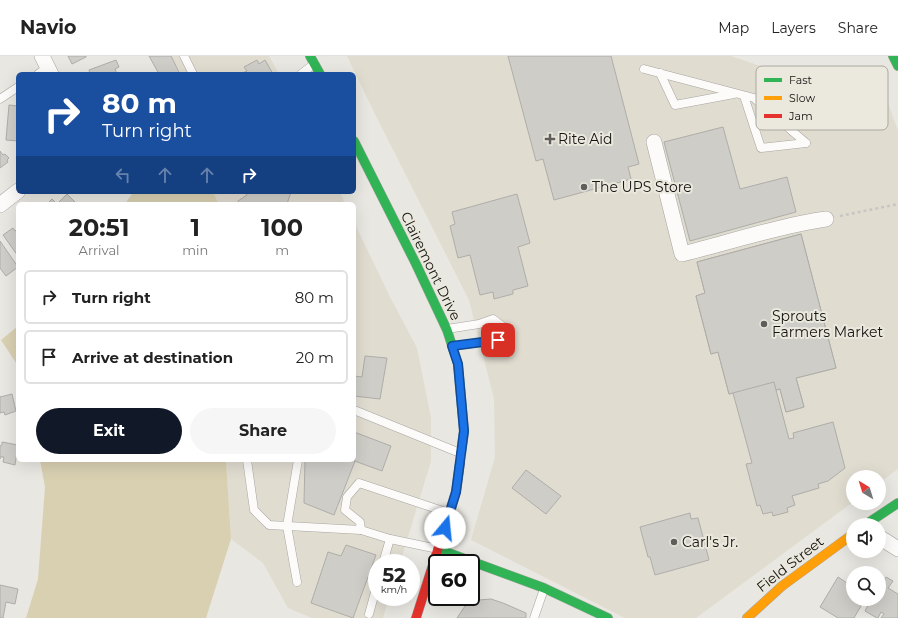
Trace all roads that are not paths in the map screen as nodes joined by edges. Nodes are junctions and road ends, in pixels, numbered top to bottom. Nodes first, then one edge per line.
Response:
1 (184, 56) edge
2 (893, 56) edge
3 (312, 60) edge
4 (898, 66) edge
5 (644, 68) dead end
6 (192, 72) edge
7 (303, 72) edge
8 (319, 72) edge
9 (660, 73) junction
10 (16, 88) edge
11 (735, 94) junction
12 (744, 96) junction
13 (0, 99) edge
14 (756, 100) edge
15 (791, 130) edge
16 (654, 142) dead end
17 (356, 145) edge
18 (16, 193) edge
19 (0, 205) edge
20 (826, 219) road end
21 (447, 330) junction
22 (452, 346) junction
23 (356, 411) edge
24 (461, 453) junction
25 (247, 462) edge
26 (298, 462) edge
27 (898, 503) edge
28 (449, 513) junction
29 (876, 518) edge
30 (287, 526) junction
31 (361, 530) junction
32 (846, 539) edge
33 (390, 540) junction
34 (886, 541) edge
35 (438, 549) junction
36 (898, 549) edge
37 (386, 554) edge
38 (297, 582) dead end
39 (544, 588) junction
40 (371, 606) edge
41 (586, 608) junction
42 (369, 614) dead end
43 (416, 618) edge
44 (534, 618) edge
45 (583, 618) edge
46 (608, 618) edge
47 (747, 618) edge

1 - 6 lane
2 - 4 main road
3 - 7 lane
3 - 8 main road
5 - 9 lane
9 - 11 lane
9 - 11 lane
10 - 13 lane
11 - 12 lane
12 - 14 lane
12 - 15 lane
16 - 20 street
17 - 21 main road, Clairemont Drive
18 - 19 street
21 - 22 main road, Clairemont Drive
21 - 22 lane
22 - 24 main road, Clairemont Drive
23 - 24 lane
24 - 28 main road, Clairemont Drive
25 - 30 lane
26 - 30 lane
27 - 29 main road
28 - 31 lane
28 - 35 main road, Clairemont Drive
30 - 31 lane
30 - 38 lane
31 - 33 lane
32 - 47 main road, Field Street
33 - 35 lane
33 - 37 lane
34 - 36 street
35 - 39 main road
35 - 43 main road, Clairemont Drive
39 - 41 main road
39 - 44 lane
40 - 42 lane
41 - 45 lane
41 - 46 main road

